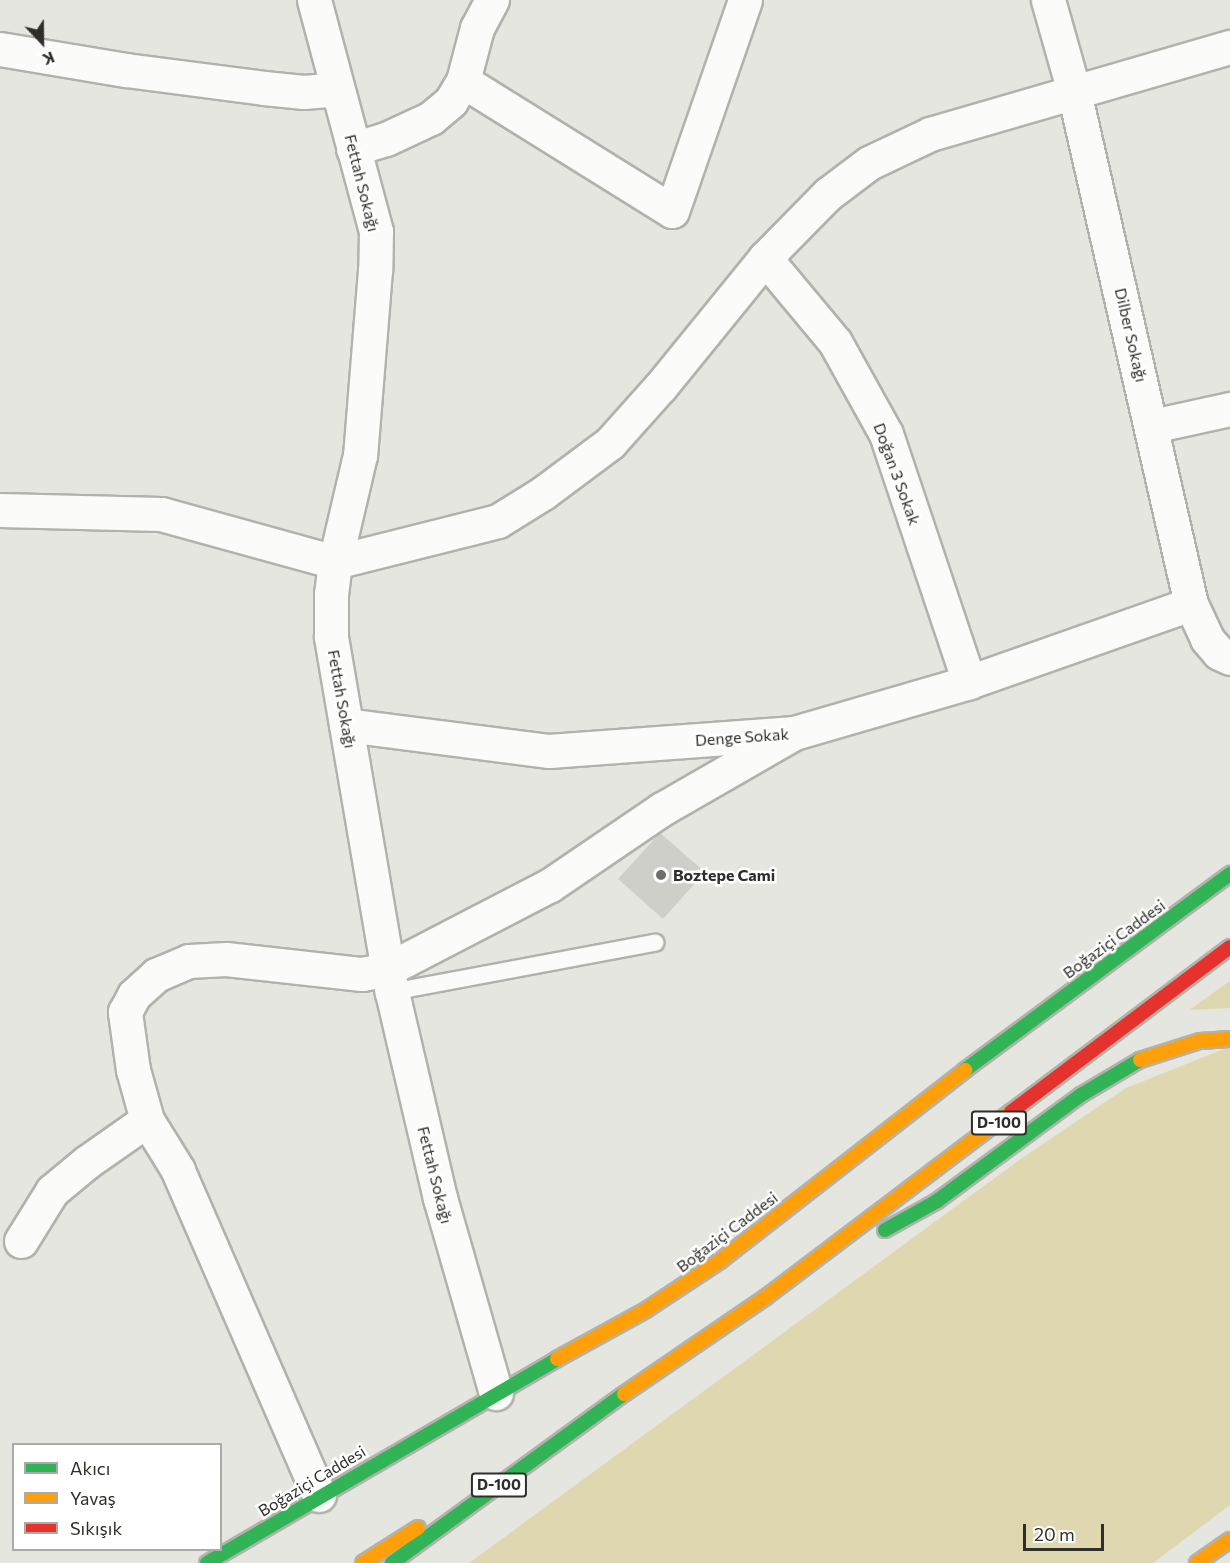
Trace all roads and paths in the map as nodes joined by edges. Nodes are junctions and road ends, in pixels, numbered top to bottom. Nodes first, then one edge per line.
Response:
1 (314, 0) edge
2 (492, 0) edge
3 (745, 0) edge
4 (1048, 0) edge
5 (1230, 47) edge
6 (0, 49) edge
7 (463, 81) junction
8 (336, 89) junction
9 (1074, 92) junction
10 (353, 149) junction
11 (765, 258) junction
12 (1230, 409) edge
13 (1152, 426) junction
14 (0, 510) edge
15 (334, 562) junction
16 (1191, 604) junction
17 (1230, 658) edge
18 (969, 682) junction
19 (346, 725) junction
20 (794, 733) junction
21 (1230, 874) edge
22 (655, 943) dead end
23 (1230, 947) edge
24 (390, 981) junction
25 (1230, 1039) edge
26 (147, 1120) junction
27 (877, 1235) dead end
28 (21, 1241) dead end
29 (856, 1246) dead end
30 (766, 1297) junction
31 (496, 1393) junction
32 (606, 1407) junction
33 (319, 1495) junction
34 (1230, 1540) edge
35 (207, 1563) edge
36 (363, 1563) edge
37 (392, 1563) edge
38 (1197, 1563) edge

1 - 8 street, Fettah Sokağı
2 - 7 street
3 - 7 street
4 - 9 street, Dilber Sokağı
5 - 9 street
6 - 8 street
7 - 10 street
8 - 10 street, Fettah Sokağı
9 - 11 street
9 - 13 street, Dilber Sokağı
10 - 15 street, Fettah Sokağı
11 - 15 street
11 - 18 street, Doğan 3 Sokak
12 - 13 street
13 - 16 street, Dilber Sokağı
14 - 15 street
15 - 19 street, Fettah Sokağı
16 - 17 street, Dilber Sokağı
16 - 18 street, Denge Sokak
18 - 20 street, Denge Sokak
19 - 20 street, Denge Sokak
19 - 24 street, Fettah Sokağı
20 - 24 street
21 - 31 main road, Boğaziçi Caddesi
22 - 24 lane
23 - 30 main road, D-100
24 - 26 street
24 - 31 street, Fettah Sokağı
25 - 27 main road
26 - 28 street
26 - 33 street
29 - 30 main road
30 - 32 main road, D-100
31 - 33 main road, Boğaziçi Caddesi
32 - 36 main road
32 - 37 main road, D-100
33 - 35 main road, Boğaziçi Caddesi
34 - 38 main road

